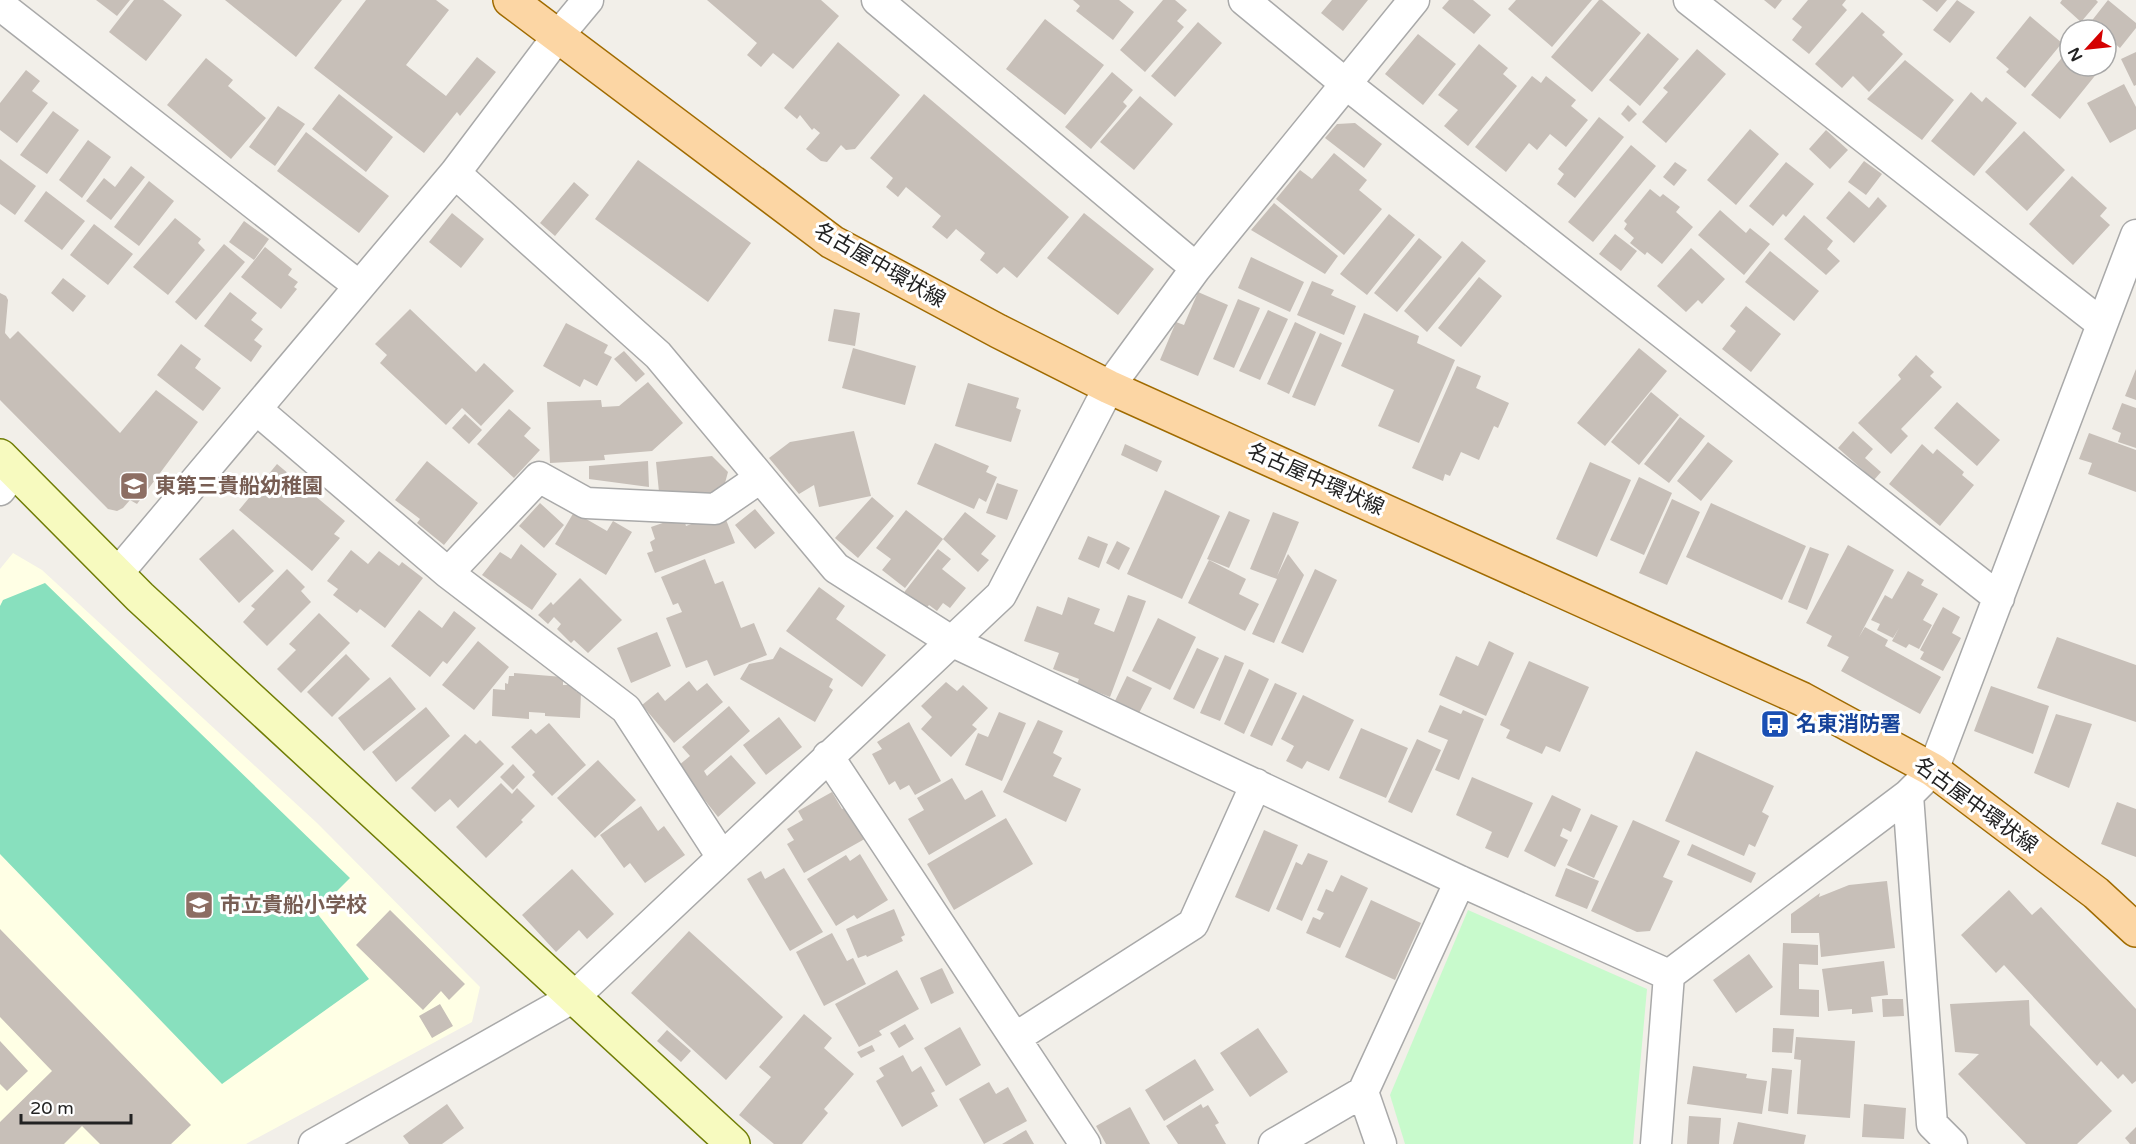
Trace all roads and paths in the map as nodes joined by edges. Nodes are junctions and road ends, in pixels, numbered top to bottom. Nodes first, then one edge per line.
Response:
1 (510, 0) edge
2 (588, 0) edge
3 (877, 0) edge
4 (1244, 0) edge
5 (1414, 0) edge
6 (1689, 0) edge
7 (0, 4) edge
8 (558, 36) junction
9 (1346, 84) junction
10 (454, 173) junction
11 (2136, 235) edge
12 (1196, 268) junction
13 (359, 286) junction
14 (2102, 324) junction
15 (1110, 387) junction
16 (256, 409) junction
17 (5, 472) edge
18 (760, 478) junction
19 (448, 573) junction
20 (117, 574) junction
21 (1999, 598) junction
22 (951, 640) junction
23 (828, 756) junction
24 (1933, 770) junction
25 (1256, 784) junction
26 (1908, 795) junction
27 (722, 856) junction
28 (1460, 881) junction
29 (2136, 930) edge
30 (1669, 975) junction
31 (574, 997) junction
32 (1015, 1038) junction
33 (1363, 1092) junction
34 (314, 1144) edge
35 (733, 1144) edge
36 (1085, 1144) edge
37 (1274, 1144) edge
38 (1380, 1144) edge
39 (1656, 1144) edge
40 (1953, 1144) edge

1 - 8 main road, 名古屋中環状線
2 - 8 street
3 - 12 street
4 - 9 street
5 - 9 street
6 - 14 street
7 - 13 street
8 - 10 street
8 - 15 main road, 名古屋中環状線
9 - 12 street
9 - 21 street
10 - 13 street
10 - 18 street
11 - 14 street
12 - 15 street
13 - 16 street
14 - 21 street
15 - 22 street
15 - 24 main road, 名古屋中環状線
16 - 19 street
16 - 20 street
17 - 20 street
18 - 19 street
18 - 22 street
19 - 27 street
20 - 31 street
21 - 24 street
22 - 23 street
22 - 25 street
23 - 27 street
23 - 32 street
24 - 26 street
24 - 29 main road, 名古屋中環状線
25 - 28 street
25 - 32 street
26 - 30 street
26 - 40 street
27 - 31 street
28 - 30 street
28 - 33 street
30 - 39 street
31 - 34 street
31 - 35 street
32 - 36 street
33 - 37 street
33 - 38 street

